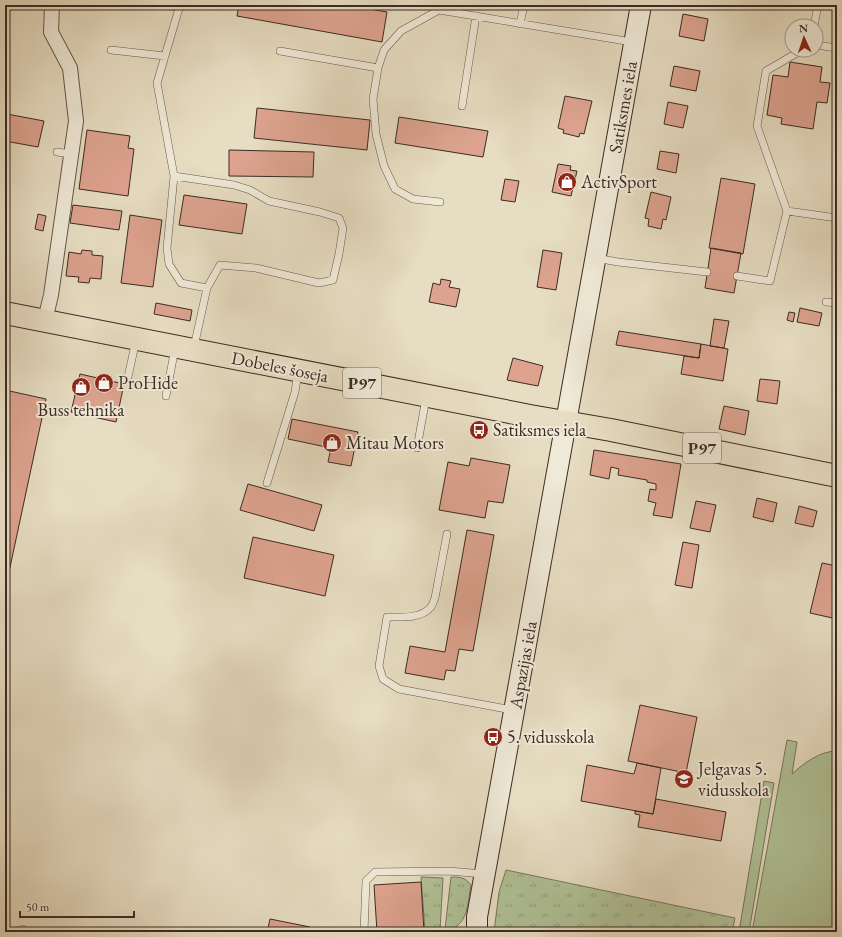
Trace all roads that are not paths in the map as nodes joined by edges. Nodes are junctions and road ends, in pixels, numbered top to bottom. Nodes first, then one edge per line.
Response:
1 (52, 5) edge
2 (158, 5) edge
3 (428, 5) edge
4 (524, 5) edge
5 (641, 5) edge
6 (818, 5) edge
7 (180, 6) edge
8 (439, 10) junction
9 (476, 16) junction
10 (816, 18) edge
11 (520, 24) junction
12 (634, 43) junction
13 (824, 46) edge
14 (837, 48) edge
15 (111, 50) dead end
16 (280, 51) dead end
17 (165, 56) junction
18 (789, 58) edge
19 (378, 68) junction
20 (462, 106) dead end
21 (57, 152) dead end
22 (71, 154) junction
23 (174, 176) junction
24 (440, 202) dead end
25 (787, 211) junction
26 (837, 218) edge
27 (596, 258) junction
28 (707, 272) dead end
29 (737, 276) dead end
30 (207, 288) junction
31 (826, 302) dead end
32 (837, 303) edge
33 (5, 313) edge
34 (45, 320) junction
35 (136, 338) junction
36 (184, 348) junction
37 (298, 370) junction
38 (128, 377) dead end
39 (166, 396) dead end
40 (426, 396) junction
41 (566, 422) junction
42 (417, 448) dead end
43 (837, 476) edge
44 (267, 483) dead end
45 (447, 534) dead end
46 (515, 711) junction
47 (485, 874) junction
48 (23, 929) dead end
49 (14, 932) edge
50 (364, 932) edge
51 (477, 932) edge

1 - 22 street
2 - 7 lane
3 - 8 lane
4 - 11 lane
5 - 12 street, Satiksmes iela
6 - 10 lane
7 - 17 lane
8 - 9 lane
8 - 19 lane
9 - 11 lane
9 - 20 lane
11 - 12 lane
12 - 27 street, Satiksmes iela
13 - 14 lane
15 - 17 lane
16 - 19 lane
17 - 23 lane
18 - 25 lane
19 - 24 lane
21 - 22 lane
22 - 34 street
23 - 30 lane
23 - 30 lane
25 - 26 lane
25 - 29 lane
27 - 28 lane
27 - 41 street, Satiksmes iela
30 - 36 lane
31 - 32 lane
33 - 34 main road, Dobeles šoseja / P97
34 - 35 main road, Dobeles šoseja / P97
35 - 36 main road, Dobeles šoseja / P97
35 - 38 lane
36 - 37 main road, Dobeles šoseja / P97
36 - 39 lane
37 - 40 main road, Dobeles šoseja / P97
37 - 44 lane
40 - 41 main road, Dobeles šoseja / P97
40 - 42 lane
41 - 43 main road, Dobeles šoseja / P97
41 - 46 street, Aspazijas iela
45 - 46 lane
46 - 47 street, Aspazijas iela
47 - 50 lane
47 - 51 street, Aspazijas iela
48 - 49 lane

